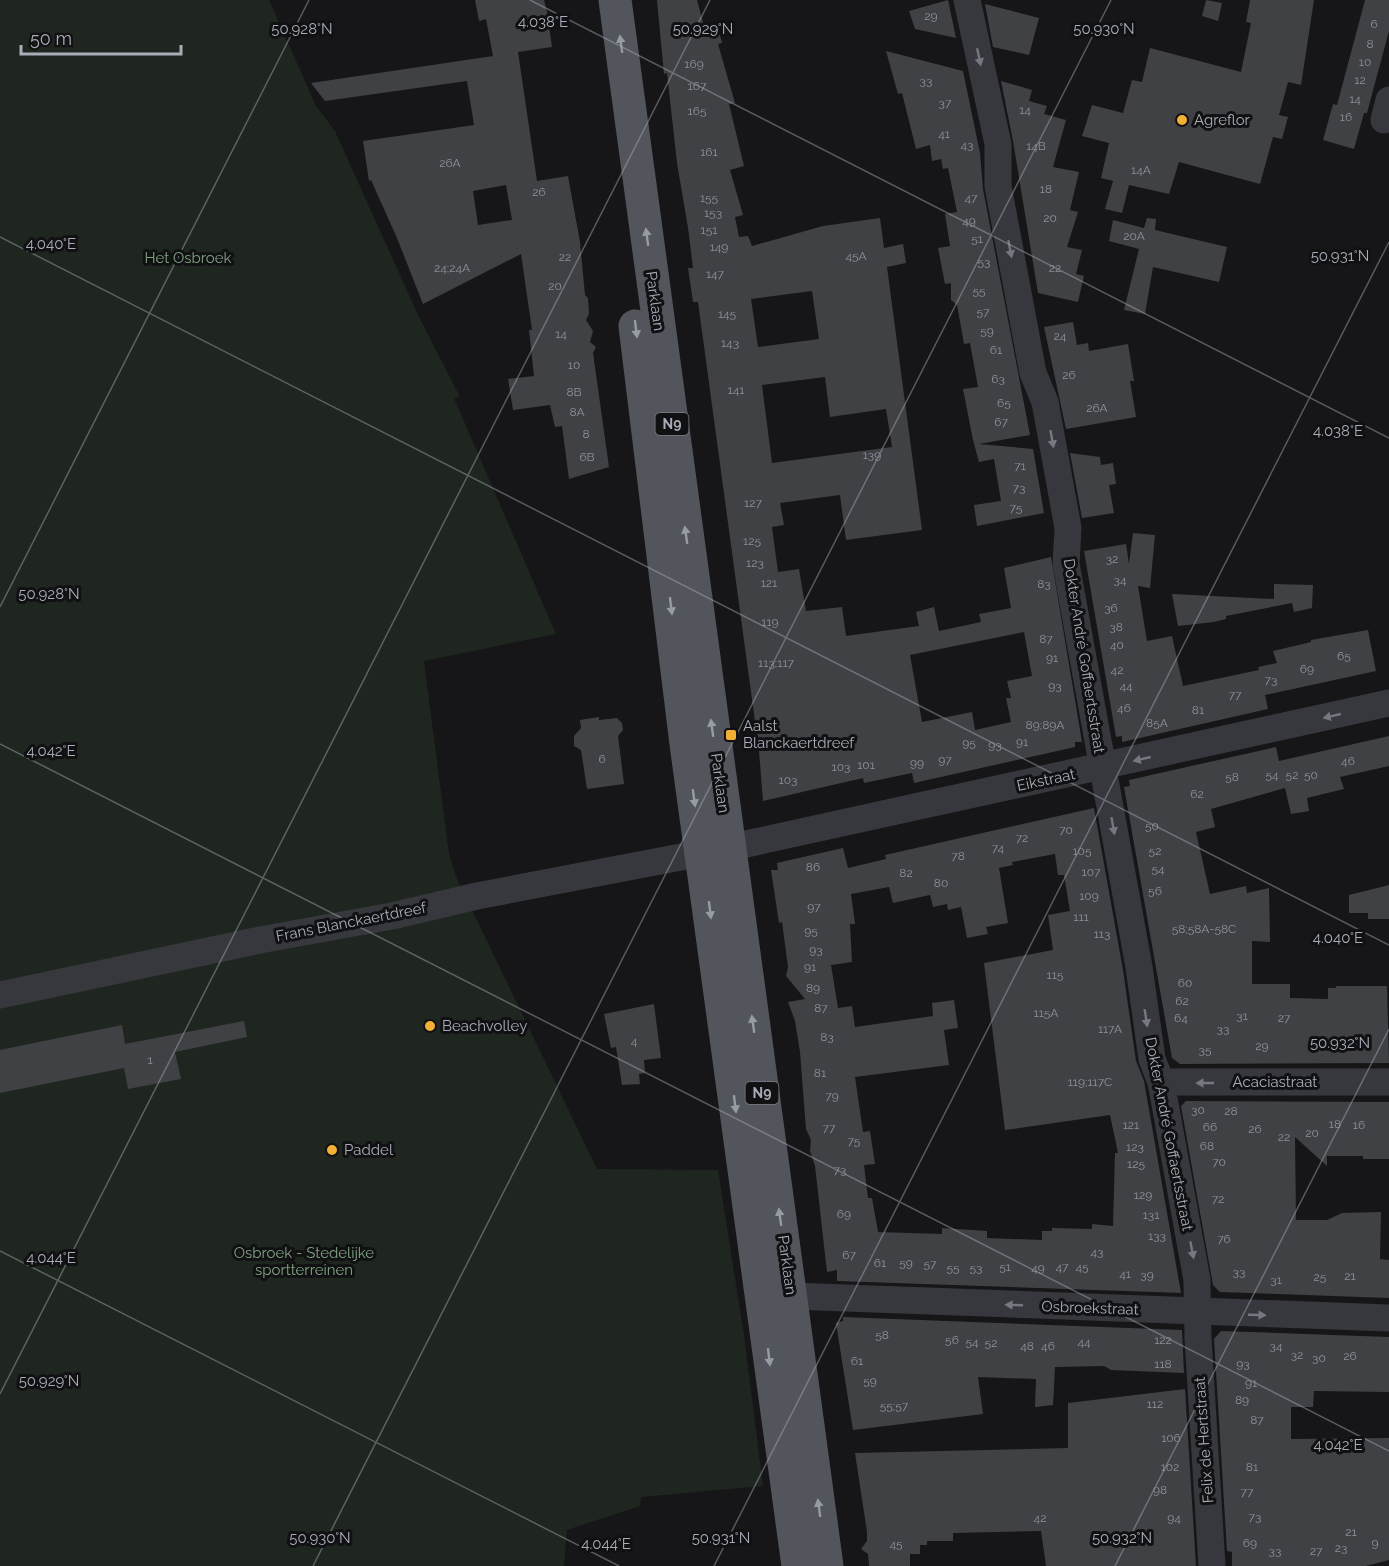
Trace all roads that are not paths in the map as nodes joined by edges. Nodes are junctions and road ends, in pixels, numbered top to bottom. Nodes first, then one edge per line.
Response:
1 (594, 0) edge
2 (615, 0) edge
3 (967, 0) edge
4 (1389, 703) edge
5 (1102, 768) junction
6 (715, 850) junction
7 (0, 994) edge
8 (1161, 1082) junction
9 (1389, 1082) edge
10 (791, 1296) junction
11 (1198, 1313) junction
12 (1389, 1318) edge
13 (798, 1566) edge
14 (827, 1566) edge
15 (1212, 1566) edge

1 -> 6 main road, Parklaan / N9
6 -> 2 main road, Parklaan / N9
3 -> 5 street, Dokter André Goffaertsstraat
4 -> 5 street, Eikstraat
5 - 6 street, Eikstraat
5 -> 8 street, Dokter André Goffaertsstraat
6 - 7 street, Frans Blanckaertdreef
10 -> 6 main road, Parklaan / N9
6 -> 13 main road, Parklaan / N9
9 -> 8 street, Acaciastraat
8 -> 11 street, Dokter André Goffaertsstraat
11 -> 10 street, Osbroekstraat
14 -> 10 main road, Parklaan / N9
11 -> 12 street, Osbroekstraat
11 - 15 street, Felix de Hertstraat

